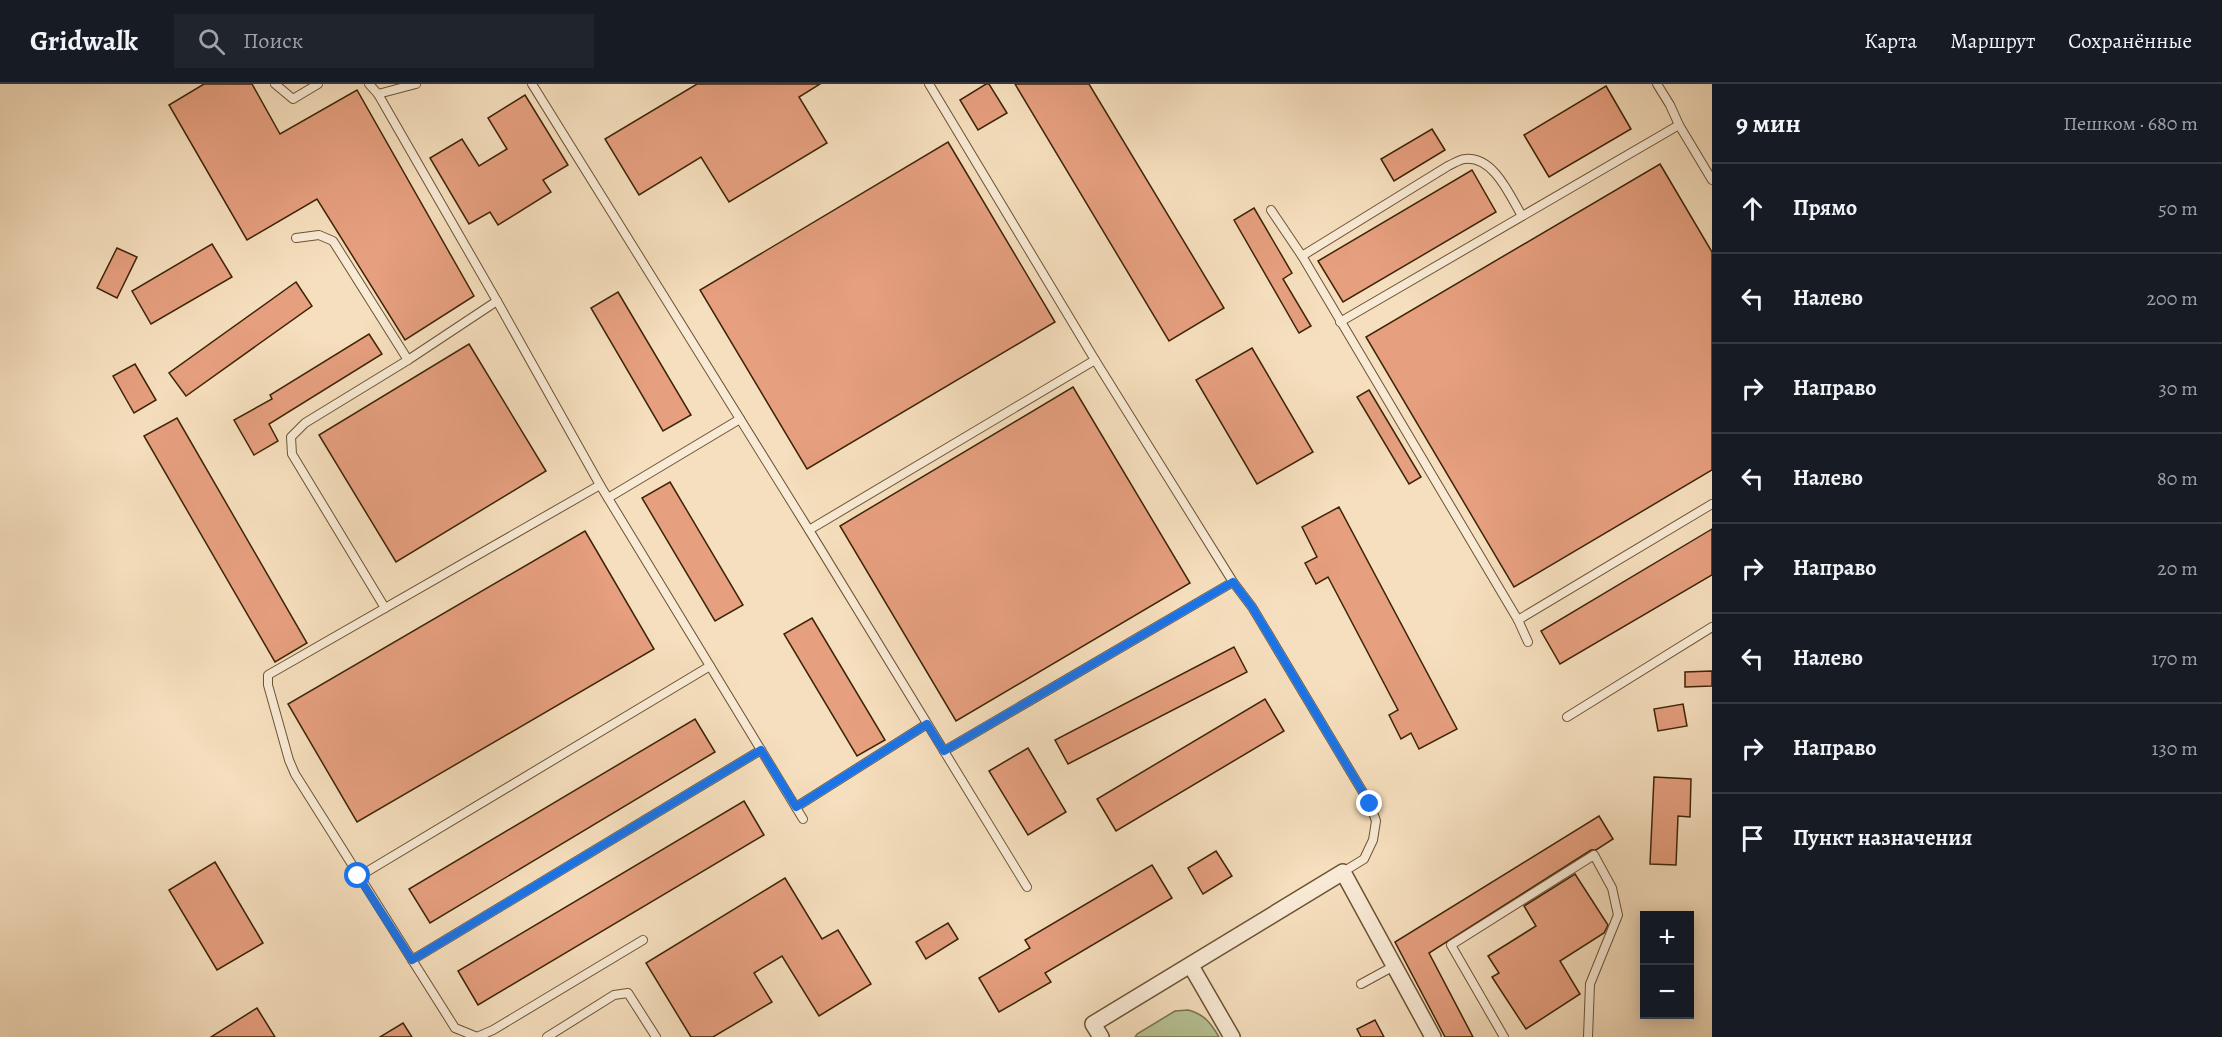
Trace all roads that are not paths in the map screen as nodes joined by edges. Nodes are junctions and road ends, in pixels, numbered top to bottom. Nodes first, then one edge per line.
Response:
1 (275, 84) edge
2 (318, 84) edge
3 (369, 84) edge
4 (416, 84) edge
5 (532, 84) edge
6 (929, 84) edge
7 (1657, 84) edge
8 (378, 94) junction
9 (1678, 125) junction
10 (1712, 180) edge
11 (1271, 210) dead end
12 (1522, 216) junction
13 (296, 238) dead end
14 (1302, 256) junction
15 (497, 301) junction
16 (1340, 322) junction
17 (408, 360) junction
18 (1095, 360) junction
19 (740, 419) junction
20 (600, 485) junction
21 (608, 498) junction
22 (1712, 504) edge
23 (808, 530) junction
24 (1233, 582) junction
25 (385, 608) junction
26 (1518, 620) junction
27 (1712, 627) edge
28 (1528, 642) dead end
29 (710, 666) junction
30 (1567, 717) dead end
31 (927, 724) junction
32 (761, 750) junction
33 (944, 751) junction
34 (796, 807) junction
35 (803, 819) dead end
36 (1343, 872) junction
37 (358, 876) junction
38 (1027, 887) dead end
39 (643, 940) dead end
40 (412, 960) junction
41 (1191, 966) junction
42 (1394, 966) junction
43 (1361, 984) dead end
44 (477, 1037) edge
45 (547, 1037) edge
46 (656, 1037) edge
47 (1101, 1037) edge
48 (1232, 1037) edge
49 (1433, 1037) edge
50 (1504, 1037) edge
51 (1588, 1037) edge

1 - 2 lane
3 - 8 lane
4 - 8 lane
5 - 19 lane
6 - 18 lane
7 - 9 lane
8 - 15 lane
9 - 10 lane
9 - 12 lane
11 - 14 lane
12 - 14 lane
12 - 16 lane
13 - 17 lane
14 - 16 lane
15 - 17 lane
15 - 20 lane
16 - 26 lane
17 - 25 lane
18 - 23 lane
18 - 24 lane
19 - 21 lane
19 - 23 lane
20 - 21 lane
20 - 25 lane
21 - 29 lane
22 - 26 lane
23 - 31 lane
24 - 33 lane
24 - 36 lane
25 - 37 lane
26 - 28 lane
27 - 30 lane
29 - 32 lane
29 - 37 lane
31 - 33 lane
31 - 34 lane
32 - 34 lane
32 - 40 lane
33 - 38 lane
34 - 35 lane
36 - 41 street
36 - 42 street
37 - 40 lane
39 - 44 lane
40 - 44 lane
41 - 47 street
41 - 48 street
42 - 43 lane
42 - 49 street
45 - 46 lane
50 - 51 lane

